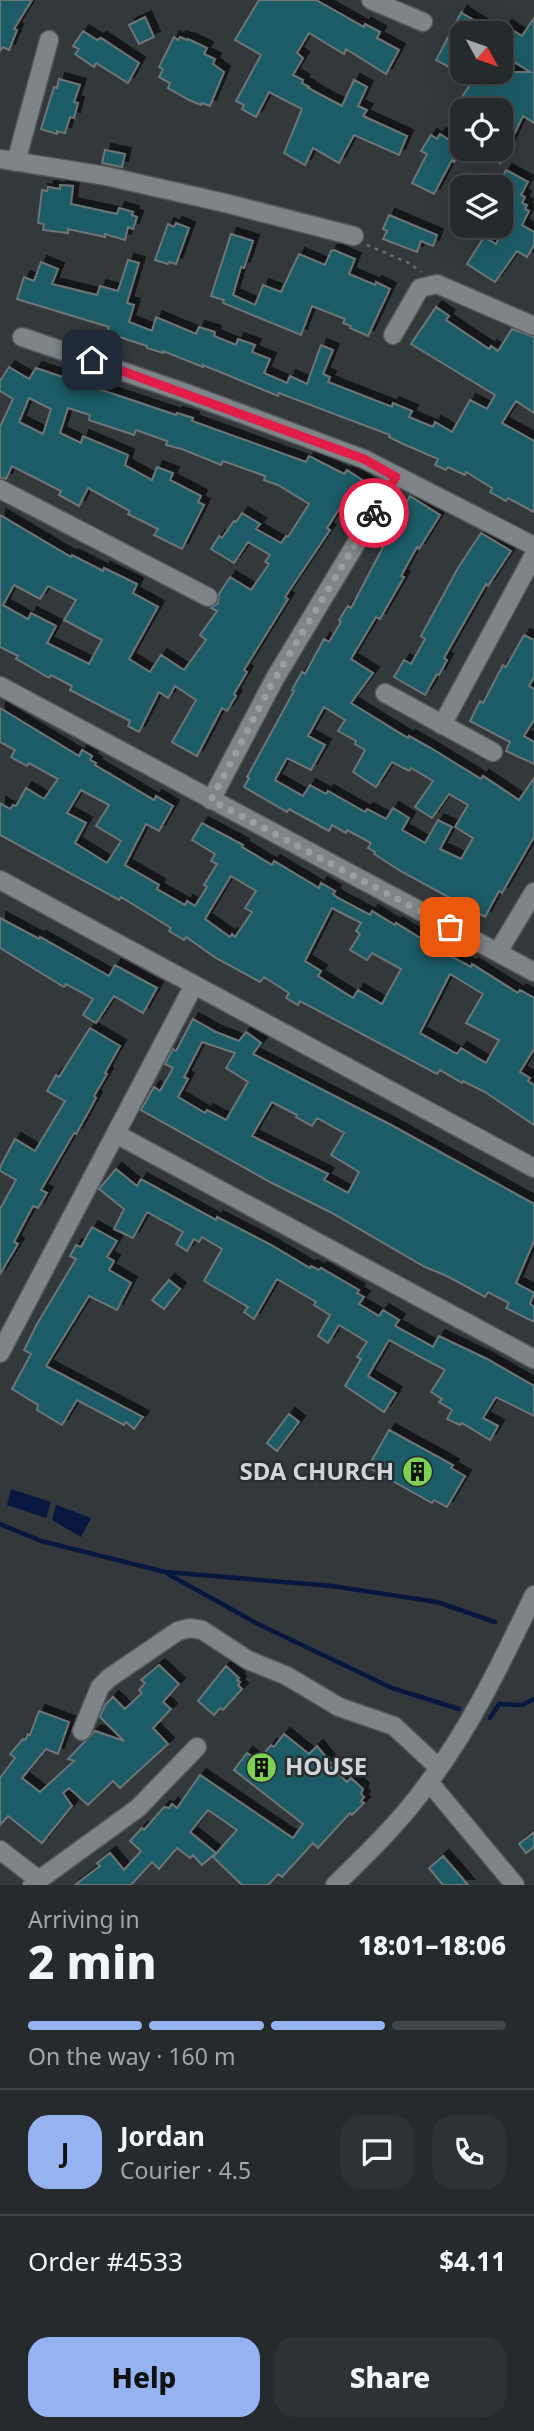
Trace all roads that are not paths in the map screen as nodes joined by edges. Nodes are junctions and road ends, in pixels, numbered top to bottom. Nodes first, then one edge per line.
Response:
1 (371, 0) edge
2 (423, 22) dead end
3 (49, 40) dead end
4 (8, 160) edge
5 (354, 236) road end
6 (534, 326) edge
7 (393, 335) dead end
8 (22, 337) dead end
9 (396, 477) junction
10 (0, 489) edge
11 (534, 546) edge
12 (534, 555) edge
13 (208, 597) dead end
14 (0, 686) edge
15 (385, 694) dead end
16 (442, 725) junction
17 (493, 752) dead end
18 (211, 800) junction
19 (0, 880) edge
20 (534, 892) edge
21 (498, 952) junction
22 (534, 972) edge
23 (194, 985) junction
24 (116, 1134) junction
25 (534, 1168) edge
26 (0, 1353) edge
27 (534, 1359) edge
28 (534, 1595) edge
29 (82, 1731) dead end
30 (197, 1747) dead end
31 (434, 1775) junction
32 (0, 1850) edge
33 (35, 1882) edge
34 (335, 1885) edge
35 (514, 1885) edge

1 - 2 street
3 - 4 street
4 - 5 street
6 - 7 street
8 - 9 street
9 - 11 street
9 - 18 street
10 - 13 street
12 - 16 street
14 - 18 street
15 - 16 street
16 - 17 street
18 - 21 street
19 - 23 street
20 - 21 street
21 - 22 street
23 - 24 street
23 - 25 street
24 - 26 street
24 - 27 street
28 - 31 street
29 - 31 street
30 - 33 street
31 - 34 street
31 - 35 street
32 - 33 street

